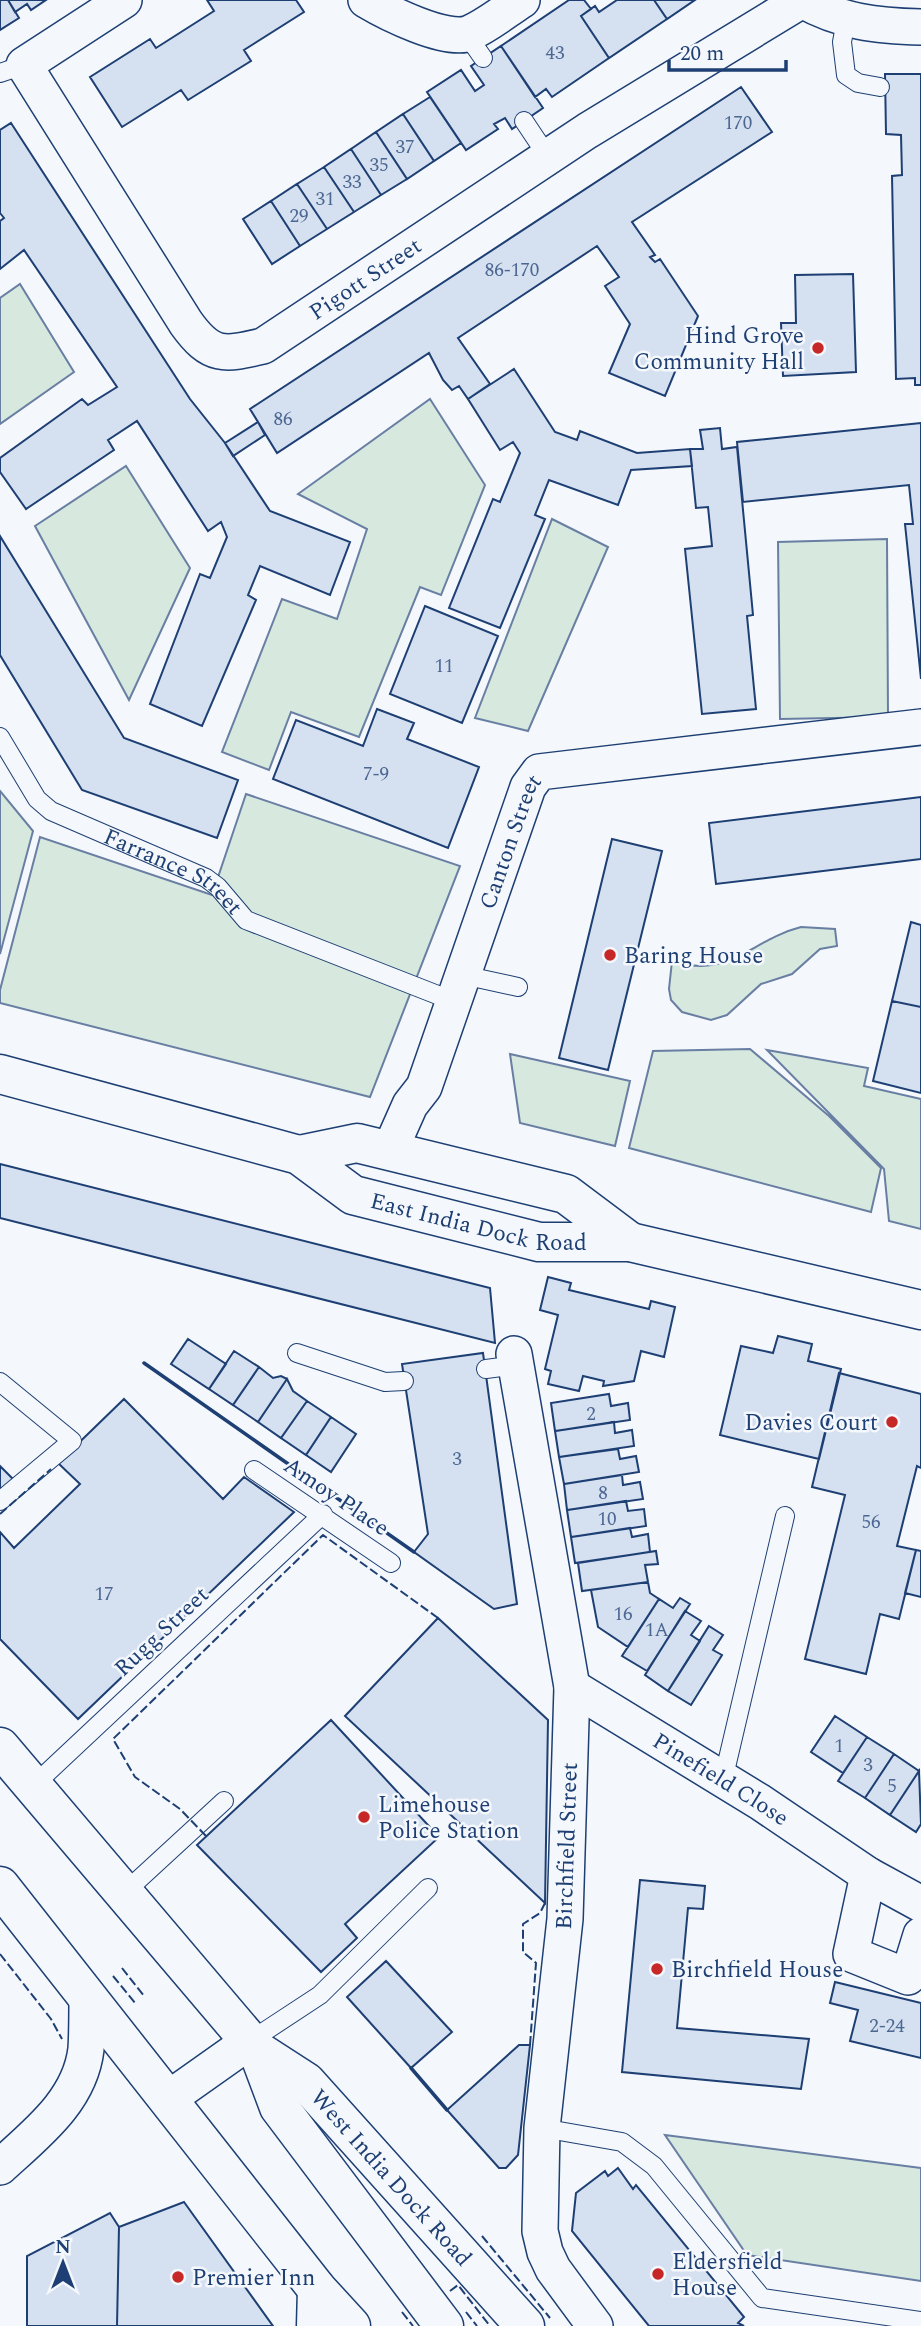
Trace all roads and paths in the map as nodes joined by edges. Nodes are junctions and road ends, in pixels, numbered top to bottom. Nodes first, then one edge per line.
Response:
1 (124, 0) edge
2 (366, 0) edge
3 (522, 0) edge
4 (802, 0) edge
5 (846, 20) junction
6 (921, 27) edge
7 (12, 69) edge
8 (880, 87) dead end
9 (524, 121) dead end
10 (548, 157) junction
11 (921, 727) edge
12 (0, 737) edge
13 (458, 988) junction
14 (518, 988) dead end
15 (0, 1074) edge
16 (390, 1150) junction
17 (299, 1155) junction
18 (630, 1242) junction
19 (921, 1310) edge
20 (297, 1353) dead end
21 (506, 1362) dead end
22 (404, 1381) dead end
23 (0, 1382) edge
24 (254, 1470) dead end
25 (0, 1500) edge
26 (323, 1514) junction
27 (785, 1516) dead end
28 (391, 1563) dead end
29 (572, 1687) junction
30 (0, 1747) edge
31 (723, 1780) junction
32 (34, 1784) junction
33 (224, 1801) dead end
34 (868, 1875) junction
35 (0, 1886) edge
36 (428, 1888) dead end
37 (124, 1893) junction
38 (921, 1904) edge
39 (12, 1914) edge
40 (921, 1935) edge
41 (87, 1999) junction
42 (254, 2046) junction
43 (167, 2099) junction
44 (542, 2128) junction
45 (0, 2167) edge
46 (316, 2308) edge
47 (921, 2321) edge
48 (351, 2326) edge
49 (444, 2326) edge
50 (525, 2326) edge
51 (595, 2326) edge

1 - 7 street
2 - 3 street
4 - 5 street
4 - 10 street, Pigott Street
5 - 6 street
5 - 8 lane
7 - 10 street, Pigott Street
9 - 10 lane
11 - 13 street, Canton Street
12 - 13 lane, Farrance Street
13 - 14 lane, Farrance Street
13 - 16 street, Canton Street
15 - 17 highway, East India Dock Road
16 - 17 highway, East India Dock Road
16 - 18 highway, East India Dock Road
17 - 18 highway, East India Dock Road
18 - 19 highway, East India Dock Road
20 - 22 lane
21 - 29 street, Birchfield Street
23 - 25 lane
24 - 26 lane, Amoy Place
26 - 28 lane, Amoy Place
26 - 32 lane, Rugg Street
27 - 31 lane
29 - 31 street, Pinefield Close
29 - 44 street, Birchfield Street
30 - 32 highway, West India Dock Road
31 - 34 street, Pinefield Close
32 - 37 highway, West India Dock Road
33 - 37 lane
34 - 38 street, Pinefield Close
34 - 40 street
35 - 39 highway
36 - 42 lane
37 - 42 highway, West India Dock Road
39 - 41 highway
41 - 43 highway
41 - 45 street
42 - 43 street
42 - 49 highway
42 - 50 highway, West India Dock Road
43 - 46 highway
44 - 47 lane
44 - 51 street, Birchfield Street
46 - 48 highway

